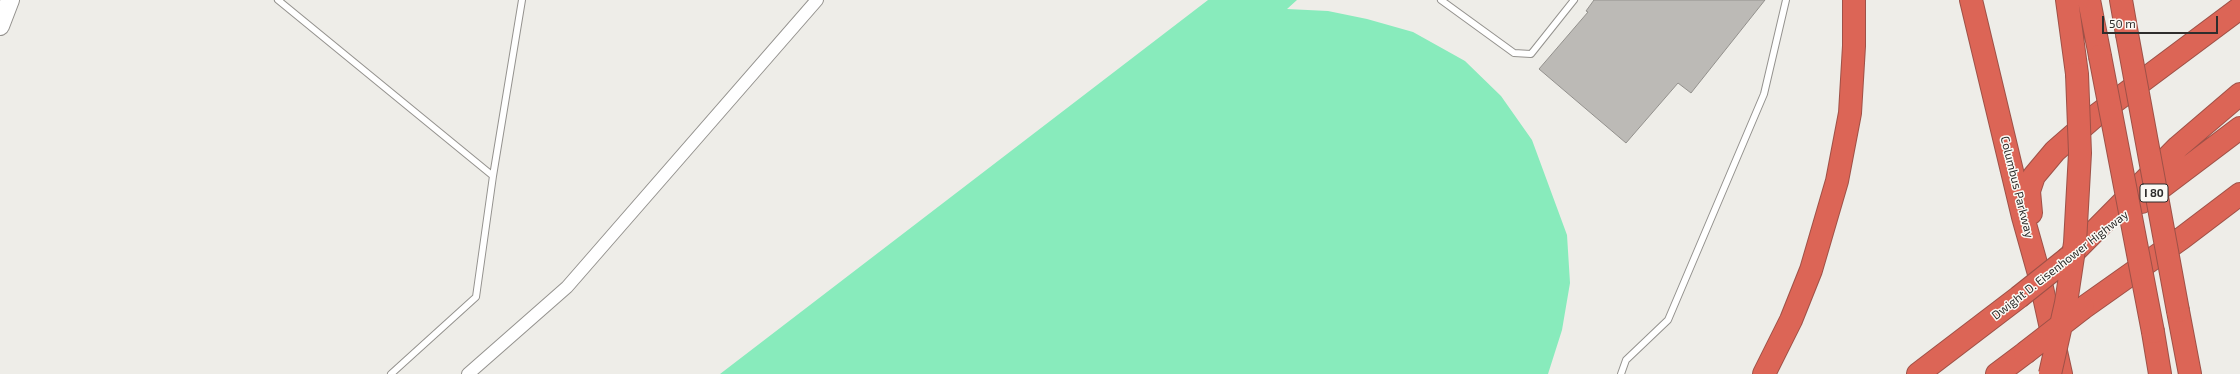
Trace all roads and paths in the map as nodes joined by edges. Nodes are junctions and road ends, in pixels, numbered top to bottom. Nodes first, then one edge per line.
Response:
1 (10, 0) edge
2 (278, 0) edge
3 (522, 0) edge
4 (817, 0) edge
5 (1441, 0) edge
6 (1574, 0) edge
7 (1786, 0) edge
8 (1854, 0) edge
9 (1971, 0) edge
10 (2067, 0) edge
11 (2089, 0) edge
12 (2121, 0) edge
13 (2240, 8) edge
14 (0, 26) edge
15 (2240, 94) edge
16 (2240, 128) edge
17 (493, 176) junction
18 (2240, 194) edge
19 (2068, 258) junction
20 (2039, 274) junction
21 (391, 374) edge
22 (468, 374) edge
23 (1621, 374) edge
24 (1764, 374) edge
25 (1918, 374) edge
26 (1997, 374) edge
27 (2050, 374) edge
28 (2061, 374) edge
29 (2160, 374) edge
30 (2190, 374) edge

1 - 14 main road
2 - 17 lane
3 - 17 lane
4 - 22 street
5 - 6 lane
7 - 23 lane
8 - 24 highway
9 - 20 highway, Columbus Parkway
10 - 27 highway, bridge
11 - 29 highway, bridge
12 - 30 highway, bridge
13 - 20 highway
15 - 19 highway
16 - 19 highway, Dwight D. Eisenhower Highway / I 80
17 - 21 lane
18 - 26 highway, bridge
19 - 25 highway, Dwight D. Eisenhower Highway / I 80, bridge
20 - 28 highway, Columbus Parkway

